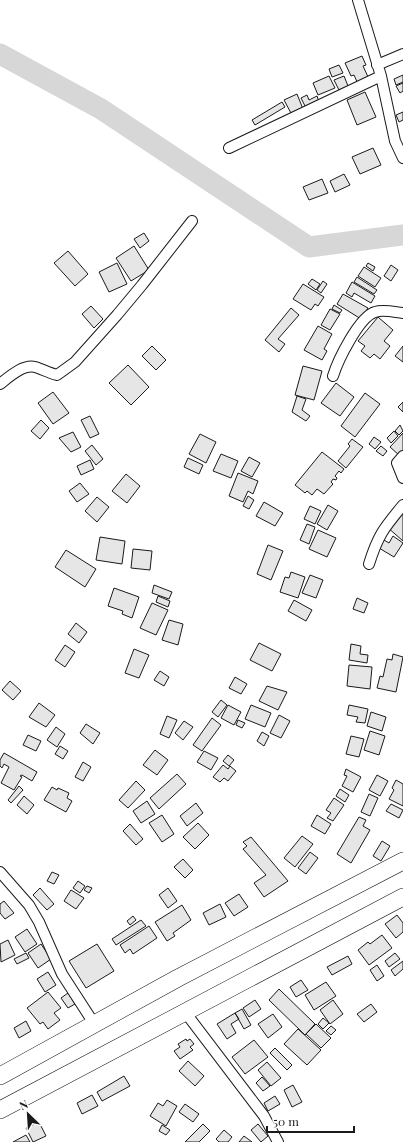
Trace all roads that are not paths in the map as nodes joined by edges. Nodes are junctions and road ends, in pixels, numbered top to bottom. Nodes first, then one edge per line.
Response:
1 (358, 0) edge
2 (403, 54) edge
3 (377, 64) junction
4 (381, 76) junction
5 (229, 148) dead end
6 (403, 158) edge
7 (192, 221) dead end
8 (403, 313) edge
9 (333, 376) dead end
10 (0, 384) edge
11 (403, 456) edge
12 (403, 478) edge
13 (403, 505) edge
14 (369, 564) dead end
15 (403, 861) edge
16 (0, 872) edge
17 (403, 897) edge
18 (185, 1012) junction
19 (95, 1025) junction
20 (0, 1076) edge
21 (0, 1110) edge
22 (278, 1142) edge

1 - 3 street
2 - 3 street
3 - 4 street
4 - 5 street
4 - 6 street
7 - 10 street
8 - 9 street
11 - 12 street
13 - 14 street
15 - 19 highway
16 - 19 street
17 - 18 highway
18 - 21 highway
18 - 22 street
19 - 20 highway

